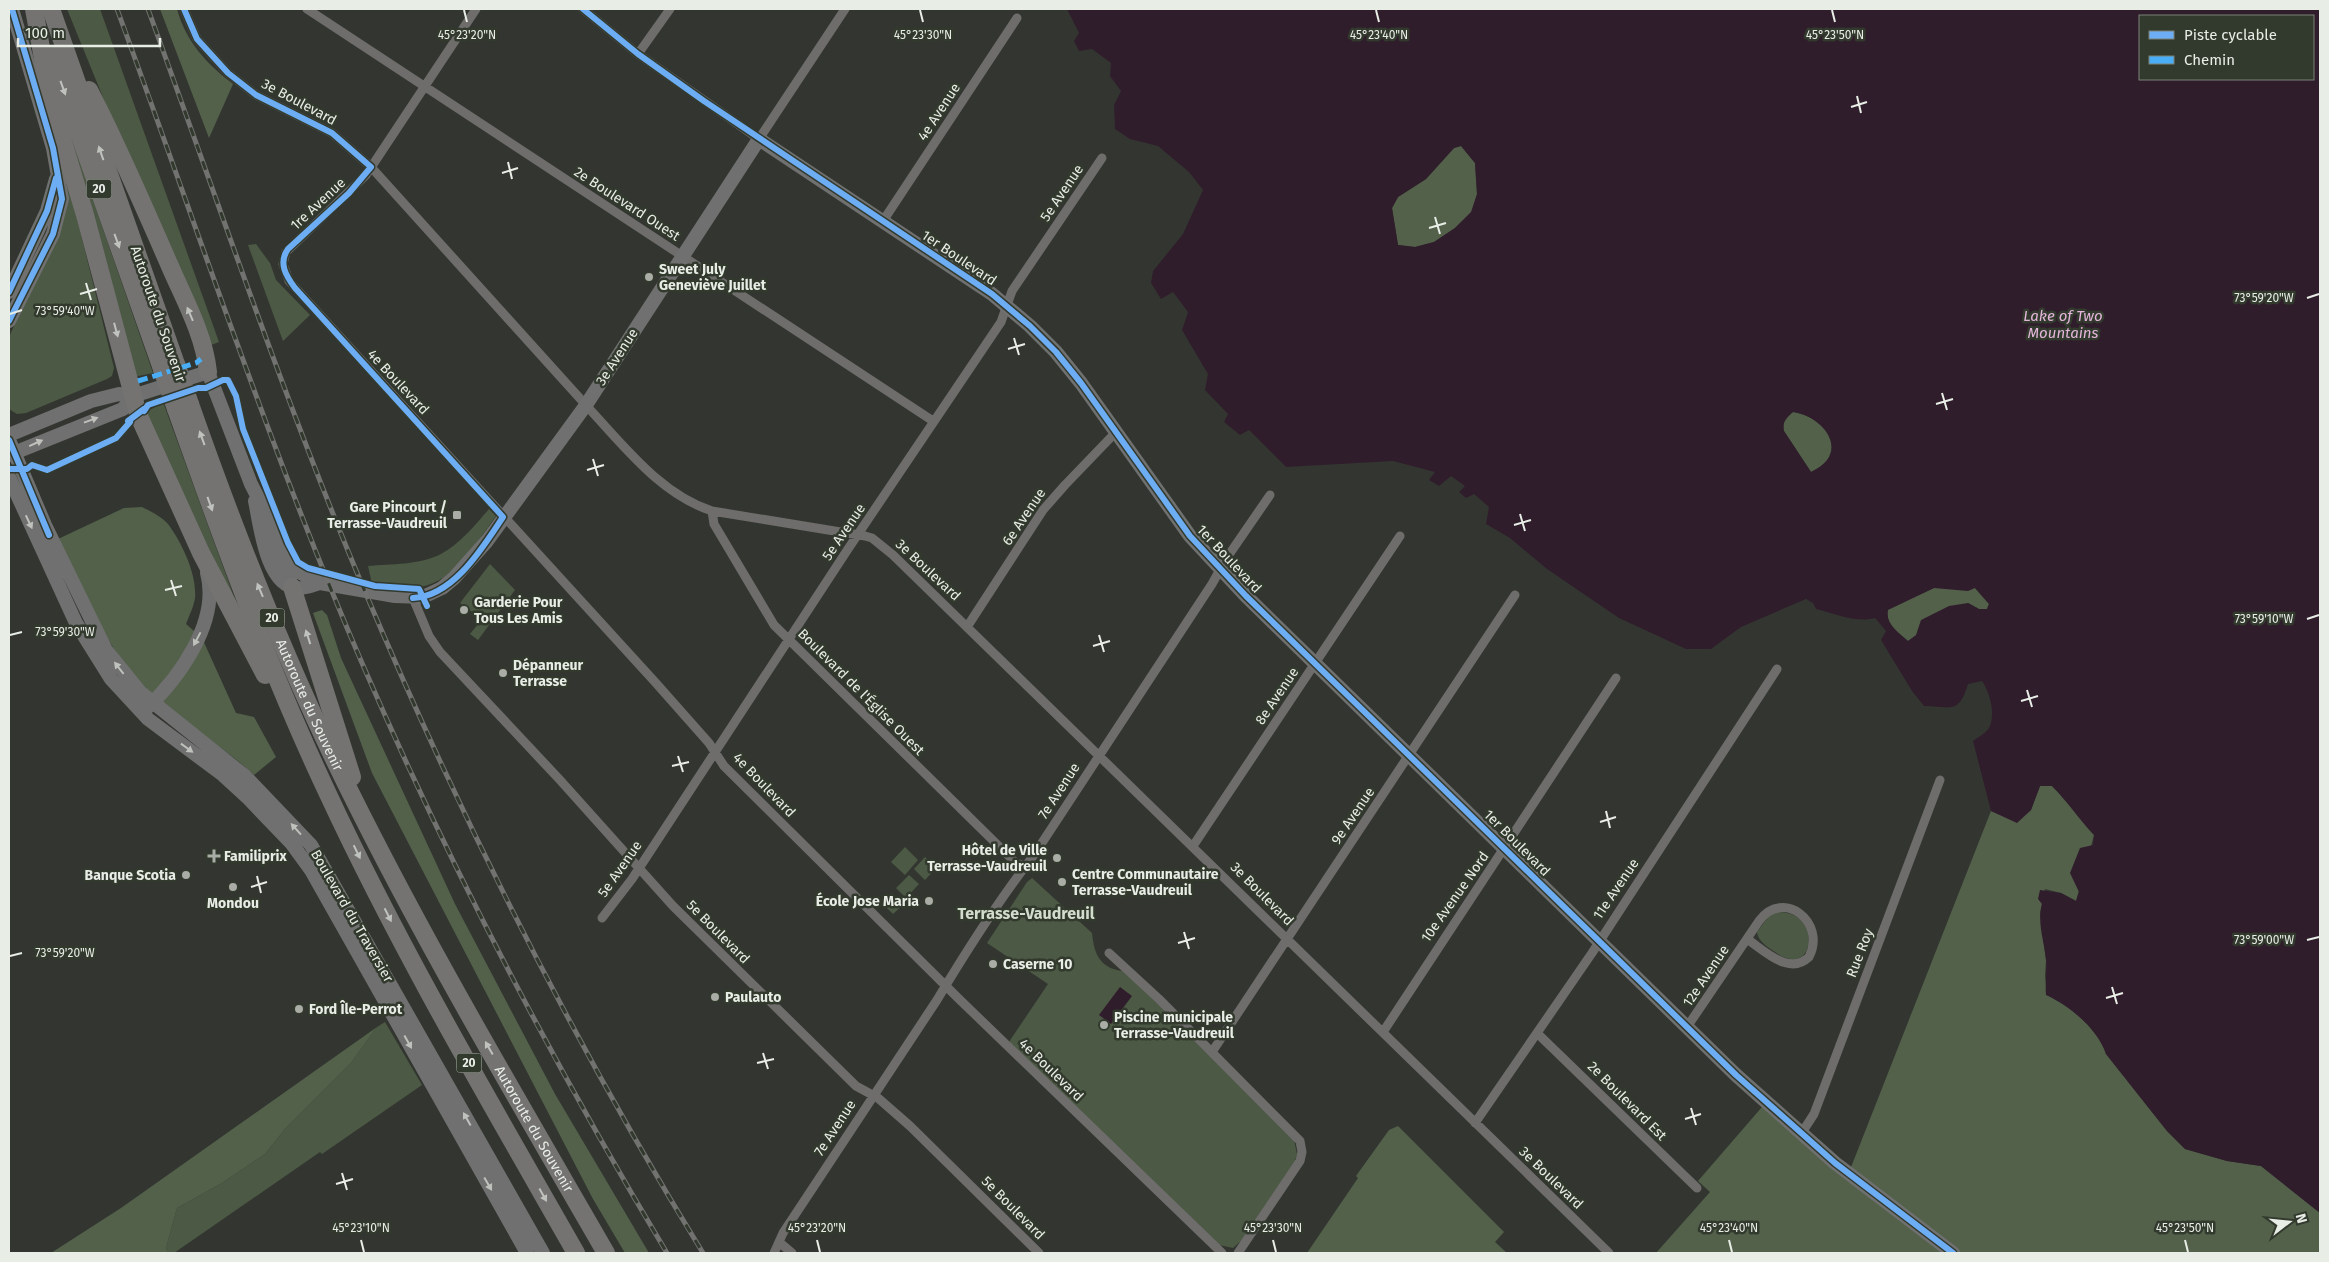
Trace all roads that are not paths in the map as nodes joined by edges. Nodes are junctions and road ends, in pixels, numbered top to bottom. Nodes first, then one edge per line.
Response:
1 (12, 9) edge
2 (35, 9) edge
3 (51, 9) edge
4 (184, 9) edge
5 (307, 9) edge
6 (476, 9) edge
7 (583, 9) edge
8 (670, 9) edge
9 (845, 9) edge
10 (1017, 18) dead end
11 (59, 30) junction
12 (638, 54) junction
13 (426, 87) junction
14 (759, 139) junction
15 (1102, 158) dead end
16 (57, 165) junction
17 (371, 167) junction
18 (883, 221) junction
19 (683, 257) junction
20 (283, 260) joint
21 (9, 292) edge
22 (1007, 306) junction
23 (9, 321) edge
24 (169, 366) junction
25 (208, 372) junction
26 (133, 396) junction
27 (586, 405) junction
28 (183, 407) junction
29 (933, 421) junction
30 (1116, 432) junction
31 (9, 435) edge
32 (10, 449) edge
33 (10, 482) edge
34 (251, 484) junction
35 (1270, 495) dead end
36 (712, 511) junction
37 (503, 517) junction
38 (859, 535) junction
39 (1400, 536) dead end
40 (201, 553) junction
41 (281, 553) junction
42 (1220, 570) junction
43 (320, 583) junction
44 (292, 587) junction
45 (1515, 595) dead end
46 (413, 598) junction
47 (967, 627) junction
48 (789, 640) junction
49 (1314, 663) junction
50 (1778, 669) dead end
51 (1616, 678) dead end
52 (148, 712) junction
53 (715, 753) junction
54 (1098, 755) junction
55 (1409, 756) junction
56 (313, 761) junction
57 (1940, 780) dead end
58 (367, 825) junction
59 (1193, 846) junction
60 (1505, 849) junction
61 (1026, 866) junction
62 (639, 867) junction
63 (602, 918) dead end
64 (1287, 938) junction
65 (1748, 939) junction
66 (1598, 942) junction
67 (1109, 953) dead end
68 (945, 986) junction
69 (1687, 1028) junction
70 (1382, 1032) junction
71 (1538, 1034) junction
72 (1212, 1052) junction
73 (873, 1095) junction
74 (1475, 1123) junction
75 (1801, 1134) junction
76 (1698, 1188) dead end
77 (778, 1242) junction
78 (527, 1253) edge
79 (543, 1253) edge
80 (576, 1253) edge
81 (606, 1253) edge
82 (774, 1253) edge
83 (792, 1253) edge
84 (1039, 1253) edge
85 (1222, 1253) edge
86 (1238, 1253) edge
87 (1609, 1253) edge
88 (1953, 1253) edge

1 - 16 street
2 -> 24 highway, Autoroute du Souvenir / 20
2 -> 26 highway
3 - 11 highway, Autoroute du Souvenir / 20
4 - 17 street, 3e Boulevard
5 - 13 street, 2e Boulevard Ouest
6 - 13 street, 1re Avenue
7 - 12 street, 1er Boulevard
8 - 12 street
9 - 14 street, 3e Avenue
10 - 18 street, 4e Avenue
24 -> 11 highway, Autoroute du Souvenir / 20
25 -> 11 highway
12 - 14 street, 1er Boulevard
13 - 17 street, 1re Avenue
13 - 19 street, 2e Boulevard Ouest
14 - 18 street, 1er Boulevard
14 - 19 street, 3e Avenue
15 - 22 street, 5e Avenue
16 - 21 street
16 - 23 street
17 - 20 street, 1re Avenue
17 - 27 street, 3e Boulevard
18 - 22 street, 1er Boulevard
19 - 27 street, 3e Avenue
19 - 29 street, 2e Boulevard Ouest
20 - 37 street, 4e Boulevard
22 - 29 street, 5e Avenue
22 - 30 street, 1er Boulevard
24 - 28 highway, Autoroute du Souvenir / 20, bridge
25 - 26 street
25 - 34 street, 3e Avenue
26 - 31 street
32 -> 26 street
26 - 40 highway
27 - 36 street, 3e Boulevard
27 - 37 street, 3e Avenue
28 -> 56 highway, Autoroute du Souvenir / 20
58 -> 28 highway, Autoroute du Souvenir / 20
29 - 38 street, 5e Avenue
30 - 42 street, 1er Boulevard
30 - 47 street, 6e Avenue
52 -> 32 street, Boulevard du Traversier
33 -> 52 street, Boulevard du Traversier
34 - 41 street, 3e Avenue
34 - 44 street, 3e Avenue
35 - 42 street, 7e Avenue
36 - 38 street, 3e Boulevard
36 - 48 street, Boulevard de l'Église Ouest
37 - 46 street, 3e Avenue
37 - 53 street, 4e Boulevard
38 - 47 street, 3e Boulevard
38 - 48 street, 5e Avenue
39 - 49 street, 8e Avenue
40 -> 52 street
40 - 56 highway
41 - 43 street, 3e Avenue
41 - 44 street, 3e Avenue
42 - 49 street, 1er Boulevard
42 - 54 street, 7e Avenue
43 - 44 street, 3e Avenue
43 - 46 street, 3e Avenue
58 -> 44 highway
45 - 55 street, 9e Avenue
46 - 62 street, 5e Boulevard
47 - 54 street, 3e Boulevard
48 - 53 street, 5e Avenue
48 - 61 street, Boulevard de l'Église Ouest
49 - 55 street, 1er Boulevard
49 - 59 street, 8e Avenue
50 - 66 street, 11e Avenue
51 - 60 street, 10e Avenue Nord
52 -> 78 street, Boulevard du Traversier
79 -> 52 street, Boulevard du Traversier
53 - 62 street, 5e Avenue
53 - 68 street, 4e Boulevard
54 - 59 street, 3e Boulevard
54 - 61 street, 7e Avenue
55 - 60 street, 1er Boulevard
55 - 64 street, 9e Avenue
56 -> 80 highway, Autoroute du Souvenir / 20
57 - 75 street, Rue Roy
81 -> 58 highway, Autoroute du Souvenir / 20
59 - 64 street, 3e Boulevard
60 - 66 street, 1er Boulevard
60 - 70 street, 10e Avenue Nord
61 - 68 street, 7e Avenue
62 - 63 street, 5e Avenue
62 - 73 street, 5e Boulevard
64 - 70 street, 3e Boulevard
64 - 72 street, 9e Avenue
65 - 65 street, 12e Avenue
65 - 69 street, 12e Avenue
66 - 69 street, 1er Boulevard
66 - 71 street, 11e Avenue
67 - 72 street
68 - 73 street, 7e Avenue
68 - 85 street, 4e Boulevard
69 - 75 street, 1er Boulevard
70 - 74 street, 3e Boulevard
71 - 74 street, 11e Avenue
71 - 76 street, 2e Boulevard Est
72 - 86 street
73 - 77 street, 7e Avenue
73 - 84 street, 5e Boulevard
74 - 87 street, 3e Boulevard
75 - 88 street, 1er Boulevard
77 - 82 street, 7e Avenue
77 - 83 street

